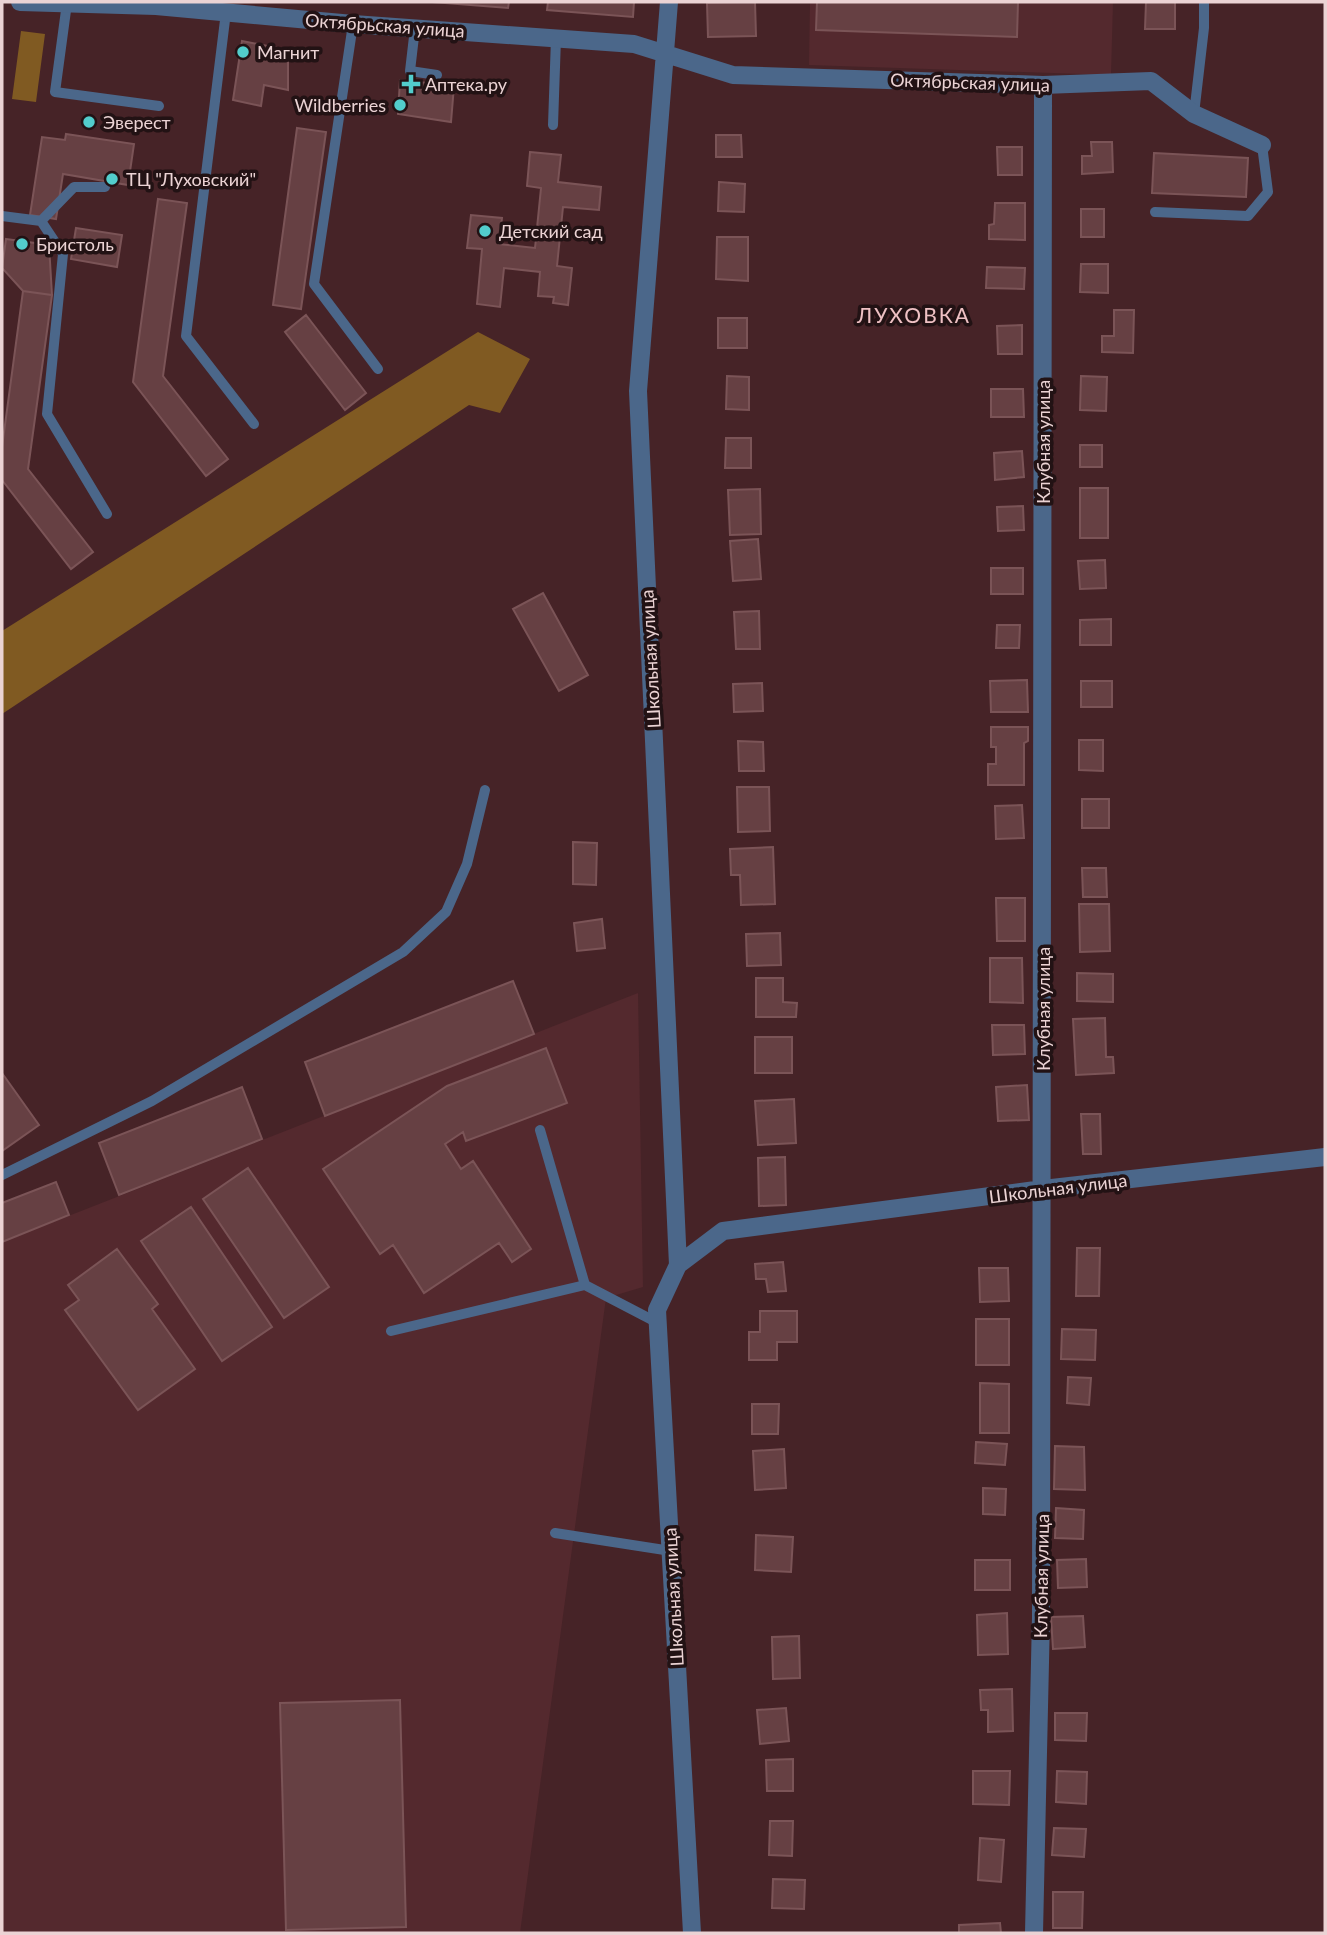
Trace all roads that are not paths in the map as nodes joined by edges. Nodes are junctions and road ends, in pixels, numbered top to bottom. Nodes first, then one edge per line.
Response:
1 (20, 2) edge
2 (669, 2) edge
3 (1204, 2) edge
4 (67, 4) junction
5 (156, 4) edge
6 (226, 12) junction
7 (353, 24) junction
8 (415, 28) junction
9 (556, 38) junction
10 (664, 53) junction
11 (437, 75) dead end
12 (1043, 85) junction
13 (159, 106) dead end
14 (1194, 114) junction
15 (553, 125) dead end
16 (1262, 145) joint
17 (105, 187) dead end
18 (1155, 212) dead end
19 (2, 216) edge
20 (41, 221) junction
21 (378, 369) dead end
22 (254, 424) dead end
23 (107, 514) dead end
24 (485, 790) dead end
25 (540, 1130) dead end
26 (1325, 1157) edge
27 (2, 1175) edge
28 (1043, 1189) junction
29 (678, 1265) junction
30 (585, 1285) junction
31 (658, 1323) junction
32 (391, 1331) dead end
33 (555, 1533) dead end
34 (671, 1551) junction
35 (692, 1933) edge
36 (1034, 1933) edge

1 - 4 street, Октябрьская улица
2 - 10 street
3 - 14 lane
4 - 5 street, Октябрьская улица
4 - 13 lane
5 - 6 street, Октябрьская улица
6 - 7 street, Октябрьская улица
6 - 22 lane
7 - 8 street, Октябрьская улица
7 - 21 lane
8 - 9 street, Октябрьская улица
8 - 11 lane
9 - 10 street, Октябрьская улица
9 - 15 lane
10 - 12 street, Октябрьская улица
10 - 29 street, Школьная улица
12 - 14 street, Октябрьская улица
12 - 28 street, Клубная улица
14 - 16 street, Октябрьская улица
16 - 18 lane
17 - 20 lane
19 - 20 lane
20 - 23 lane
24 - 27 lane
25 - 30 lane
26 - 28 street, Школьная улица
28 - 29 street, Школьная улица
28 - 36 street, Клубная улица
29 - 31 street, Школьная улица
30 - 31 lane
30 - 32 lane
31 - 34 street, Школьная улица
33 - 34 lane
34 - 35 street, Школьная улица

